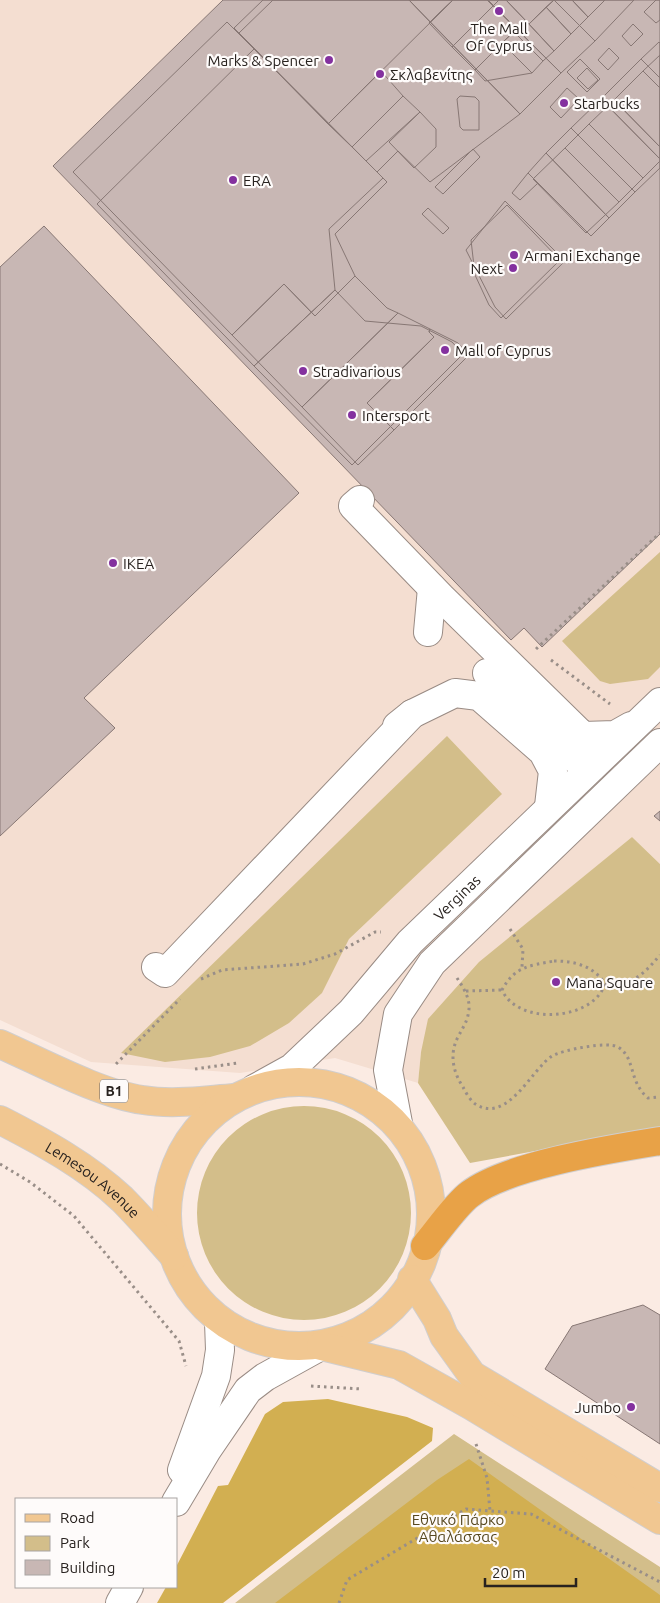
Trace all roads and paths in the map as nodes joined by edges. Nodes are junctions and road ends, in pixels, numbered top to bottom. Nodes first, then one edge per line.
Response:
1 (360, 500) dead end
2 (660, 533) edge
3 (436, 592) junction
4 (428, 632) dead end
5 (487, 673) dead end
6 (619, 702) dead end
7 (660, 702) edge
8 (412, 714) junction
9 (637, 723) junction
10 (655, 757) edge
11 (595, 763) junction
12 (317, 795) dead end
13 (549, 806) junction
14 (508, 927) dead end
15 (384, 932) dead end
16 (660, 955) edge
17 (156, 967) dead end
18 (522, 967) junction
19 (452, 975) dead end
20 (199, 980) dead end
21 (605, 984) junction
22 (502, 990) junction
23 (466, 991) junction
24 (185, 994) dead end
25 (0, 1044) edge
26 (116, 1064) dead end
27 (245, 1094) junction
28 (660, 1097) edge
29 (0, 1120) edge
30 (398, 1123) junction
31 (660, 1141) edge
32 (0, 1164) edge
33 (425, 1246) junction
34 (174, 1256) junction
35 (412, 1279) junction
36 (219, 1322) junction
37 (322, 1346) junction
38 (186, 1372) dead end
39 (305, 1386) dead end
40 (363, 1388) dead end
41 (473, 1437) dead end
42 (660, 1488) edge
43 (171, 1498) edge
44 (178, 1499) edge
45 (490, 1511) junction
46 (660, 1520) edge
47 (660, 1582) edge
48 (128, 1588) edge
49 (120, 1603) edge
50 (339, 1603) edge

1 - 3 street
2 - 6 path
3 - 4 street
3 - 9 street
5 - 11 street
7 - 9 street, Verginas
8 - 12 street
8 - 13 street
8 - 17 street
9 - 11 street, Verginas
10 - 30 street, Verginas
11 - 13 street, Verginas
13 - 27 street, Verginas
14 - 18 path
15 - 20 path
16 - 21 path
18 - 21 path
18 - 22 path
19 - 23 path
21 - 22 path
22 - 23 path
23 - 28 path
24 - 26 path
25 - 27 main road, B1
27 - 30 main road, B1
27 - 34 main road, B1
29 - 34 main road, Lemesou Avenue / B1
30 - 33 main road, B1
31 - 33 highway
32 - 38 path
33 - 35 main road, B1
34 - 36 main road, B1
35 - 37 main road, B1
35 - 42 main road
36 - 37 main road, B1
36 - 43 street
37 - 44 street
37 - 46 main road
39 - 40 path
41 - 45 path
45 - 47 path
45 - 50 path
48 - 49 street

